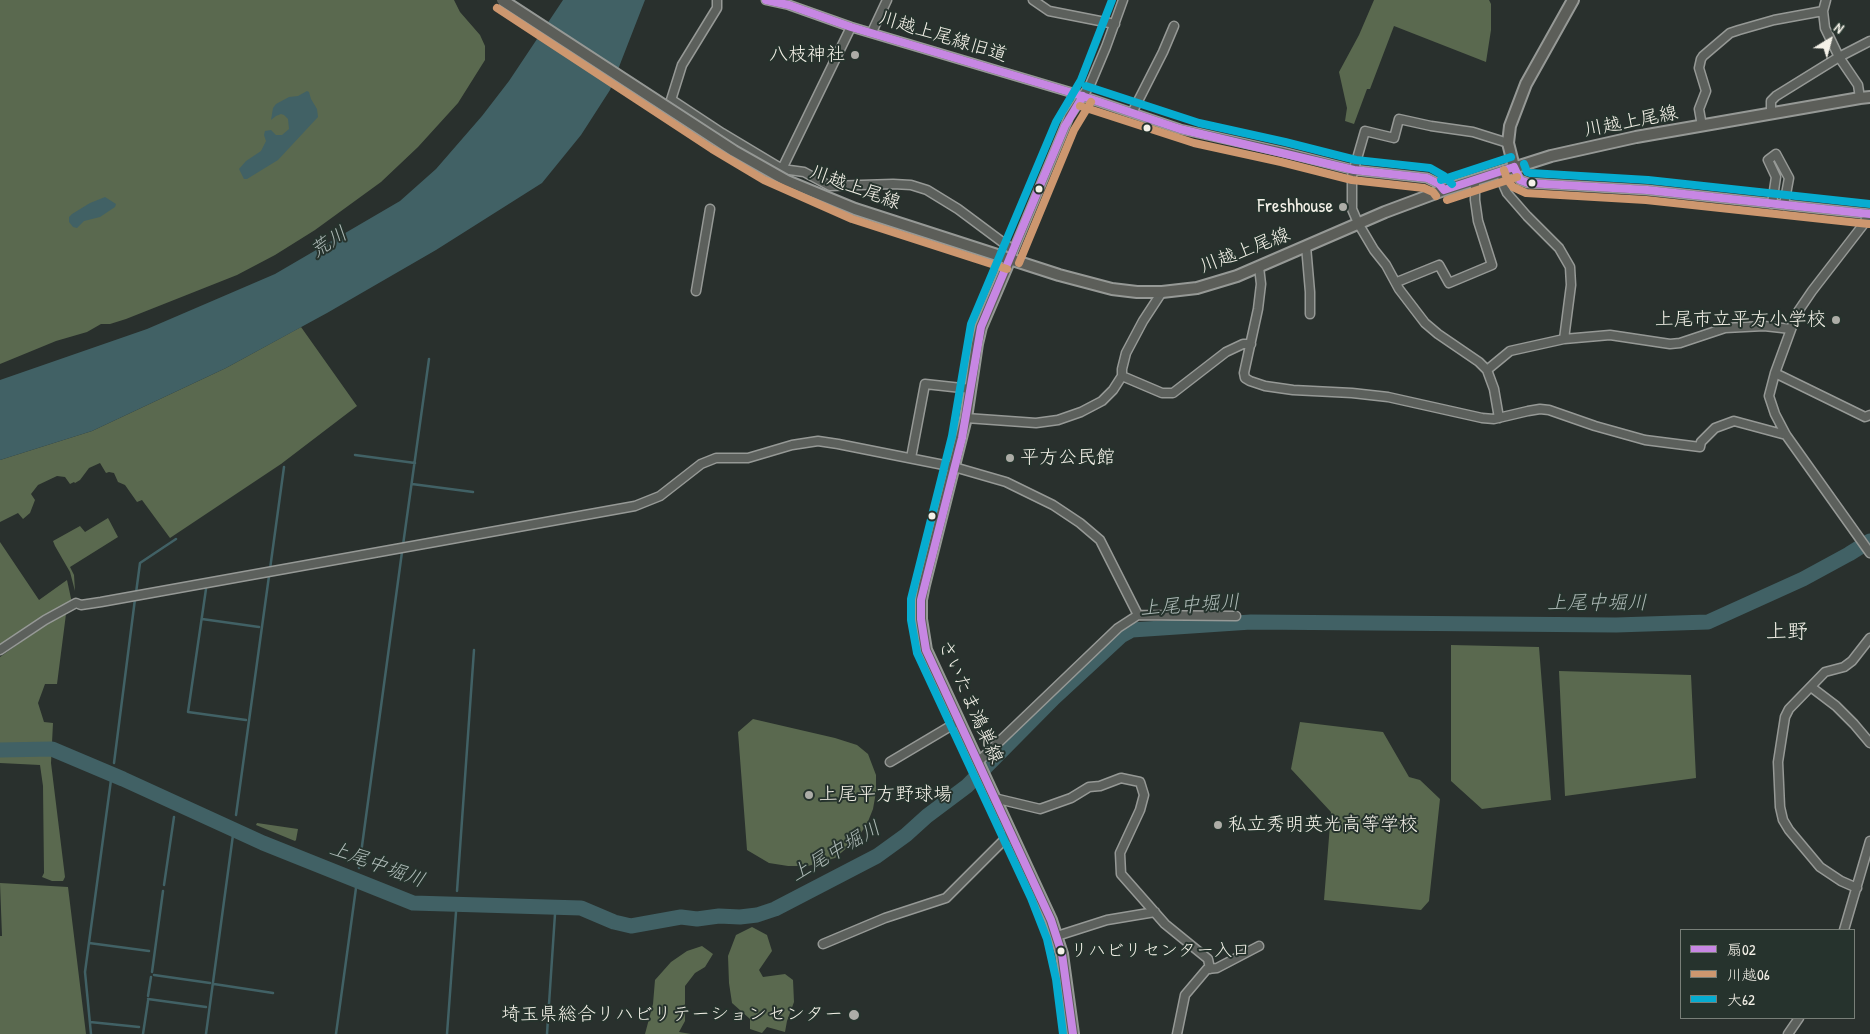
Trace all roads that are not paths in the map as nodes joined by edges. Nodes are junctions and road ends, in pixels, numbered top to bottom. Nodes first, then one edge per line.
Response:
1 (502, 0) edge
2 (718, 0) edge
3 (766, 0) edge
4 (887, 0) edge
5 (1033, 0) edge
6 (1123, 0) edge
7 (1573, 0) edge
8 (1826, 0) edge
9 (1823, 11) junction
10 (1115, 24) junction
11 (1174, 26) dead end
12 (851, 27) junction
13 (872, 32) junction
14 (1870, 41) edge
15 (1839, 57) junction
16 (1083, 96) junction
17 (1865, 98) edge
18 (672, 100) junction
19 (1132, 113) junction
20 (1771, 113) junction
21 (666, 116) dead end
22 (1702, 126) junction
23 (1508, 143) junction
24 (1514, 167) junction
25 (782, 169) junction
26 (1354, 170) junction
27 (1502, 171) junction
28 (1475, 180) junction
29 (1444, 190) junction
30 (1772, 204) junction
31 (1784, 205) junction
32 (710, 209) dead end
33 (1870, 214) edge
34 (1358, 223) junction
35 (1306, 246) junction
36 (1012, 255) junction
37 (1259, 267) junction
38 (1397, 282) junction
39 (696, 291) dead end
40 (1162, 292) junction
41 (1310, 314) dead end
42 (1792, 329) junction
43 (1564, 339) junction
44 (1251, 344) junction
45 (1487, 370) junction
46 (1775, 374) junction
47 (1122, 376) junction
48 (970, 389) junction
49 (1870, 415) edge
50 (966, 418) junction
51 (1499, 418) junction
52 (1786, 435) junction
53 (911, 458) junction
54 (954, 467) junction
55 (1867, 548) edge
56 (1138, 616) junction
57 (1236, 616) dead end
58 (1870, 638) edge
59 (0, 650) edge
60 (1811, 688) junction
61 (959, 720) junction
62 (1870, 743) edge
63 (890, 762) dead end
64 (980, 768) junction
65 (994, 798) junction
66 (1011, 833) junction
67 (1870, 843) edge
68 (1867, 865) edge
69 (1856, 888) junction
70 (1155, 912) junction
71 (1844, 929) edge
72 (1057, 936) junction
73 (823, 944) dead end
74 (1259, 946) dead end
75 (1210, 969) junction
76 (1798, 1019) edge
77 (1073, 1034) edge
78 (1177, 1034) edge
79 (1788, 1034) edge

1 - 36 main road, 川越上尾線, bridge
2 - 18 street
3 - 12 street, 川越上尾線旧道
4 - 13 street
5 - 10 street
6 - 10 street
7 - 23 main road
8 - 9 street
9 - 15 street
9 - 22 street
10 - 16 street
11 - 19 street
12 - 13 street, 川越上尾線旧道
12 - 25 street
13 - 16 street, 川越上尾線旧道
14 - 15 street
15 - 17 street
15 - 20 street
16 - 19 street, 川越上尾線旧道
16 - 36 street
17 - 20 main road, 川越上尾線
18 - 21 street
18 - 25 street
19 - 26 street, 川越上尾線旧道
20 - 22 main road, 川越上尾線
22 - 24 main road, 川越上尾線
23 - 24 main road
23 - 26 street
24 - 27 main road, 川越上尾線
24 - 30 street
25 - 36 street
26 - 29 street
26 - 34 street
27 - 28 main road, 川越上尾線
27 - 43 street
28 - 29 main road, 川越上尾線
28 - 38 street
29 - 34 main road, 川越上尾線
30 - 31 street
30 - 31 street
31 - 33 street
32 - 39 street
33 - 42 street
34 - 35 main road, 川越上尾線
34 - 38 street
35 - 37 main road, 川越上尾線
35 - 41 street
36 - 40 main road, 川越上尾線
36 - 48 main road, さいたま鴻巣線
37 - 40 main road, 川越上尾線
37 - 44 street
38 - 45 street
40 - 47 street
42 - 43 street
42 - 46 street
43 - 45 street
44 - 47 street
44 - 51 street
45 - 51 street
46 - 49 street
46 - 52 street
47 - 50 street
48 - 50 main road, さいたま鴻巣線
48 - 53 street
50 - 54 main road, さいたま鴻巣線
51 - 52 street
52 - 55 street
53 - 54 street
53 - 59 street
54 - 56 street
54 - 61 main road, さいたま鴻巣線
56 - 57 street
56 - 64 street
58 - 60 street
60 - 62 street
60 - 69 street
61 - 63 street
61 - 64 main road, さいたま鴻巣線
64 - 65 main road, さいたま鴻巣線
65 - 66 main road, さいたま鴻巣線
65 - 70 street
66 - 72 main road, さいたま鴻巣線
66 - 73 street
67 - 68 street
68 - 69 street
69 - 71 street
70 - 72 street
70 - 75 street
72 - 77 main road, さいたま鴻巣線
74 - 75 street
75 - 78 street
76 - 79 street

